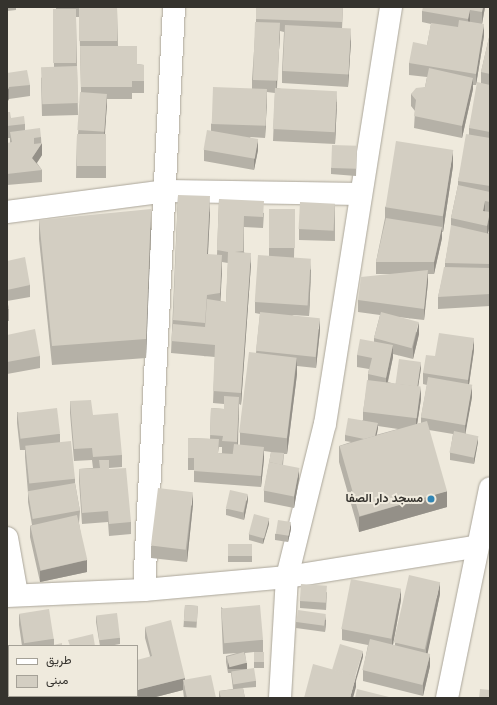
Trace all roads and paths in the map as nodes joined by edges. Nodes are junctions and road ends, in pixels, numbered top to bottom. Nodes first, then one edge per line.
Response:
1 (174, 7) edge
2 (391, 7) edge
3 (167, 191) junction
4 (361, 194) junction
5 (7, 212) edge
6 (490, 488) edge
7 (486, 522) edge
8 (7, 538) edge
9 (475, 547) junction
10 (287, 577) junction
11 (144, 590) junction
12 (12, 595) edge
13 (280, 698) edge
14 (447, 698) edge

1 - 3 street
2 - 4 street
3 - 4 street
3 - 5 street
3 - 11 street
4 - 10 street
6 - 7 street
7 - 9 street
8 - 12 street
9 - 10 street
9 - 14 street
10 - 11 street
10 - 13 street
11 - 12 street

